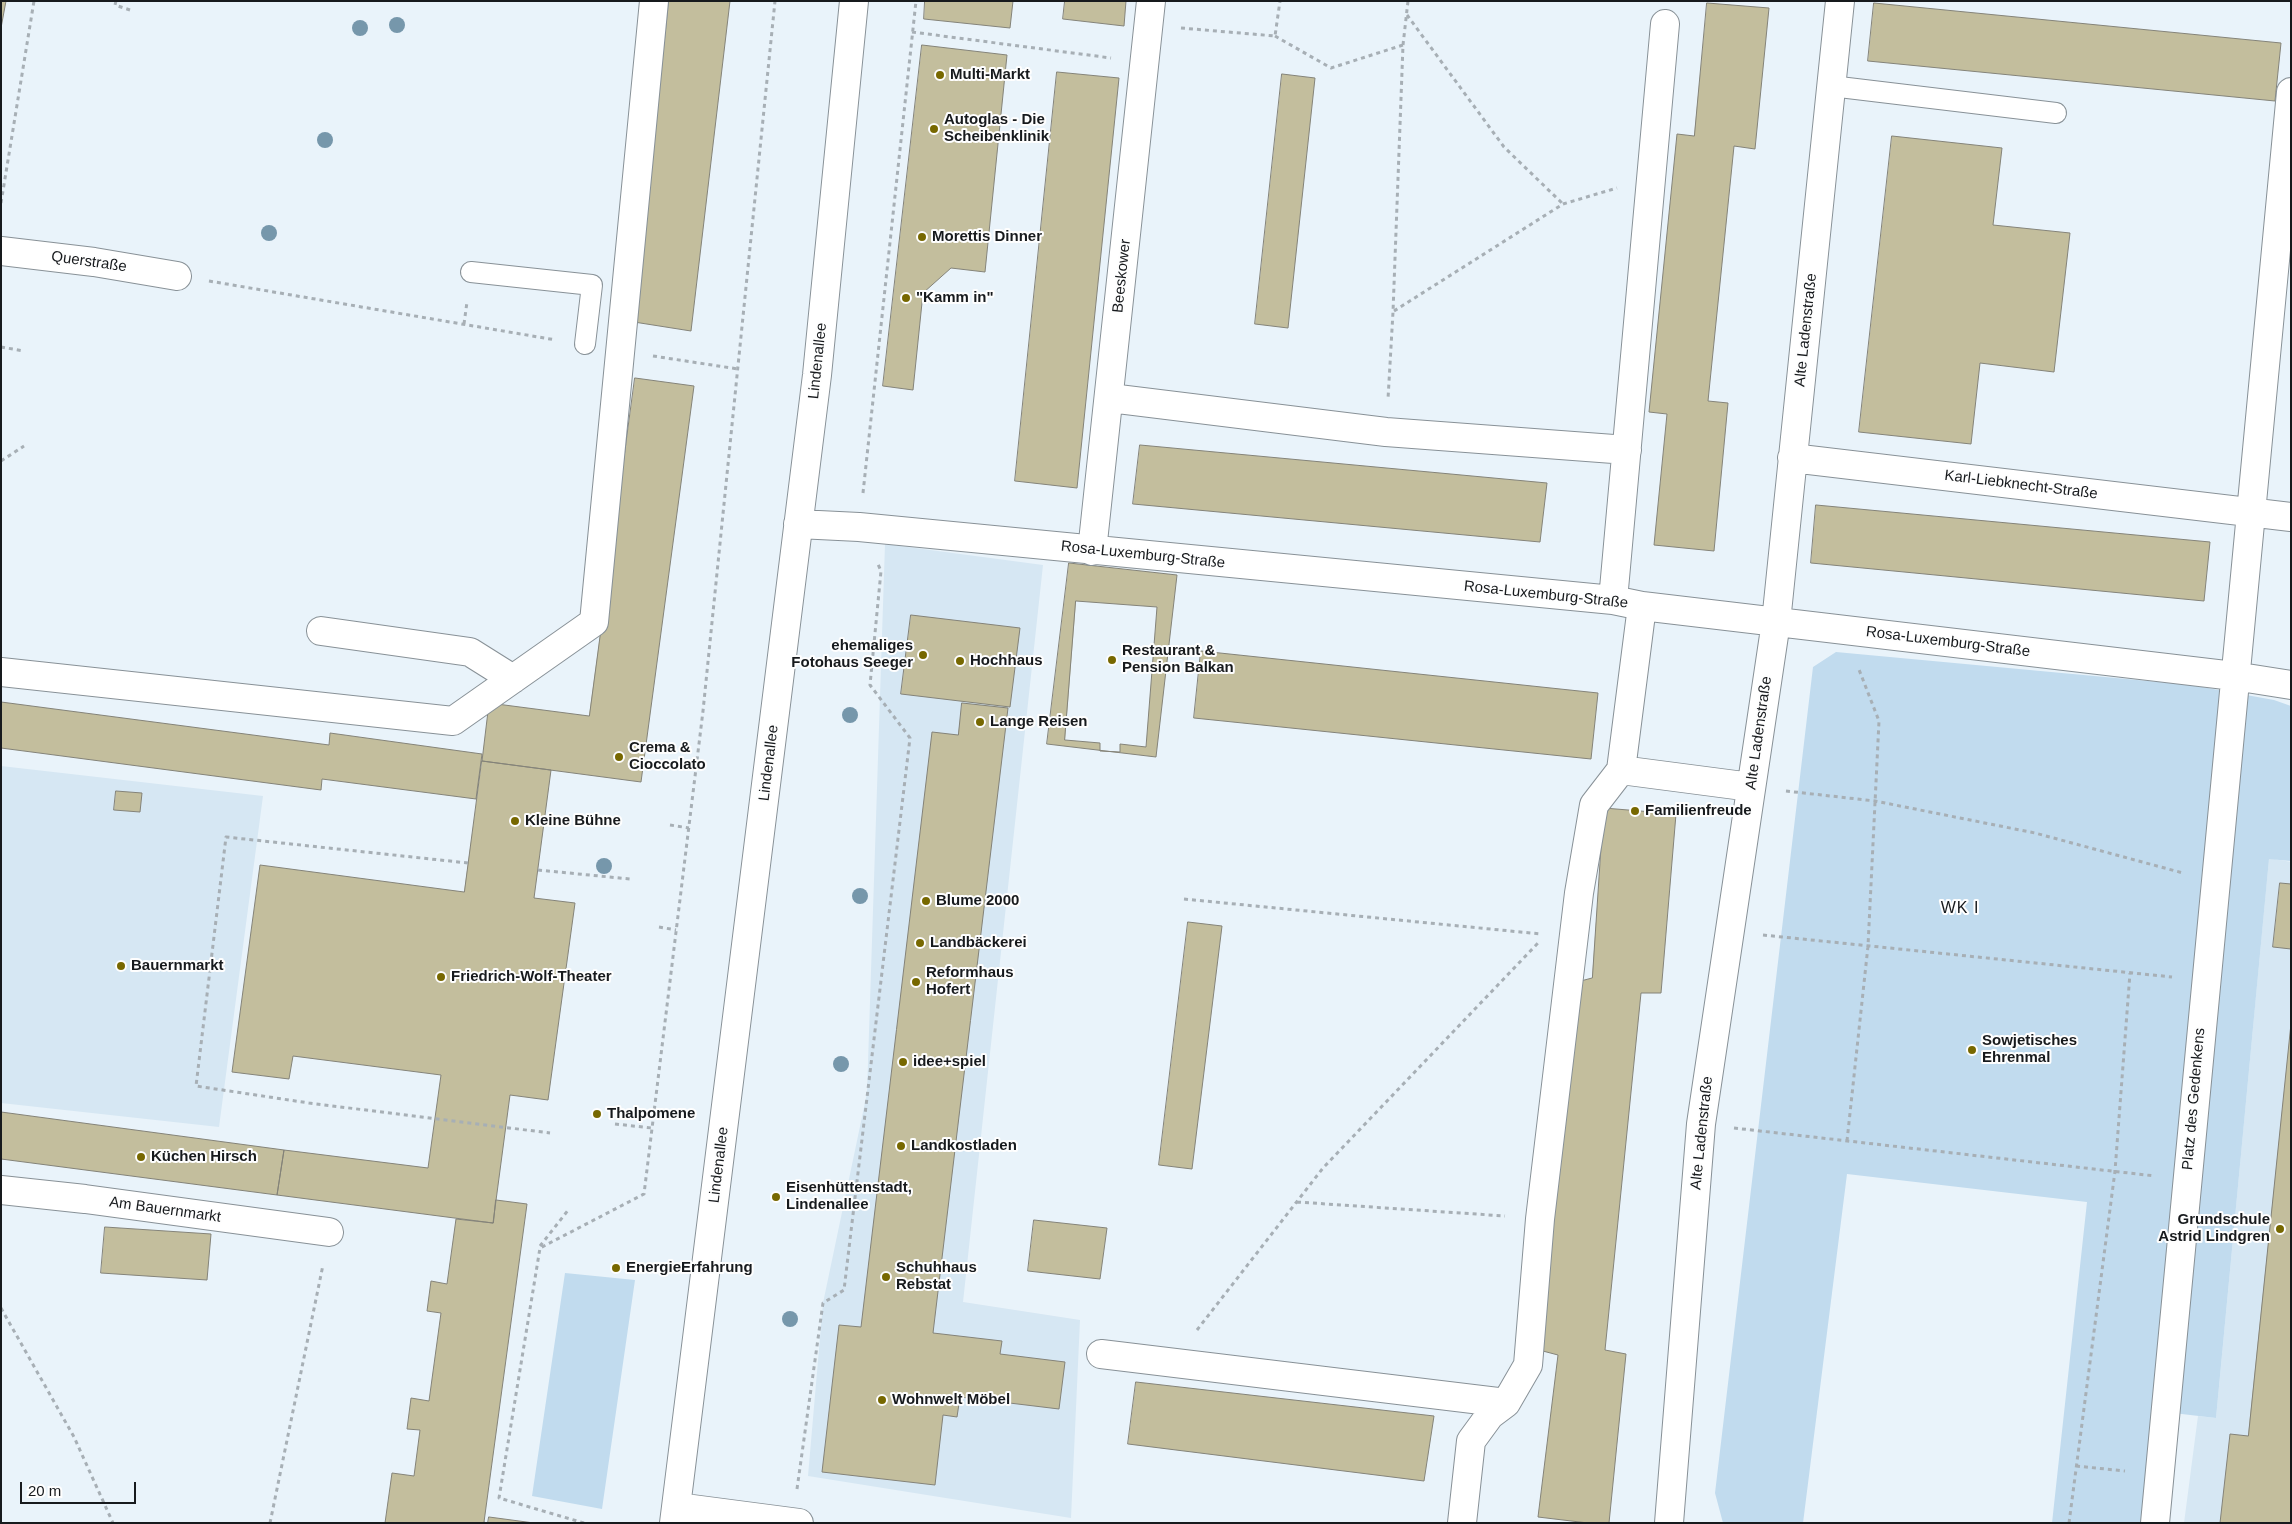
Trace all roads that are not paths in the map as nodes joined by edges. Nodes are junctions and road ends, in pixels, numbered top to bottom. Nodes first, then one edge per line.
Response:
1 (654, 1) edge
2 (854, 1) edge
3 (1840, 1) edge
4 (1149, 13) edge
5 (1665, 24) dead end
6 (1831, 86) junction
7 (2291, 92) edge
8 (2056, 113) dead end
9 (1, 251) edge
10 (472, 272) dead end
11 (177, 276) road end
12 (585, 344) road end
13 (1110, 398) junction
14 (1627, 450) junction
15 (1792, 458) junction
16 (2250, 513) junction
17 (2291, 517) edge
18 (798, 524) junction
19 (1092, 551) junction
20 (1613, 600) junction
21 (1642, 606) junction
22 (1776, 622) junction
23 (320, 631) dead end
24 (1, 672) edge
25 (2234, 676) junction
26 (513, 679) junction
27 (2291, 685) edge
28 (1621, 770) junction
29 (1751, 787) junction
30 (1, 1190) edge
31 (329, 1232) road end
32 (1101, 1354) dead end
33 (1506, 1403) junction
34 (675, 1515) edge
35 (793, 1522) edge
36 (798, 1523) edge
37 (1462, 1523) edge
38 (1669, 1523) edge
39 (2154, 1523) edge

1 - 26 street
2 - 18 street, Lindenallee
3 - 6 street, Alte Ladenstraße
4 - 13 street, Beeskower
5 - 14 street
6 - 8 lane
6 - 15 street, Alte Ladenstraße
7 - 16 street
9 - 11 street, Querstraße
10 - 12 lane
13 - 14 street
13 - 19 street, Beeskower
14 - 20 street
15 - 16 street, Karl-Liebknecht-Straße
15 - 22 street, Alte Ladenstraße
16 - 17 street, Karl-Liebknecht-Straße
16 - 25 street
18 - 19 street, Rosa-Luxemburg-Straße
18 - 34 street, Lindenallee
19 - 20 street, Rosa-Luxemburg-Straße
20 - 21 street, Rosa-Luxemburg-Straße
21 - 22 street, Rosa-Luxemburg-Straße
21 - 28 street
22 - 25 street, Rosa-Luxemburg-Straße
22 - 29 street, Alte Ladenstraße
23 - 26 street
24 - 26 street
25 - 27 street, Rosa-Luxemburg-Straße
25 - 39 street, Platz des Gedenkens
28 - 29 street
28 - 33 street
29 - 38 street, Alte Ladenstraße
30 - 31 street, Am Bauernmarkt
32 - 33 street
33 - 37 street
34 - 35 street
35 - 36 street

